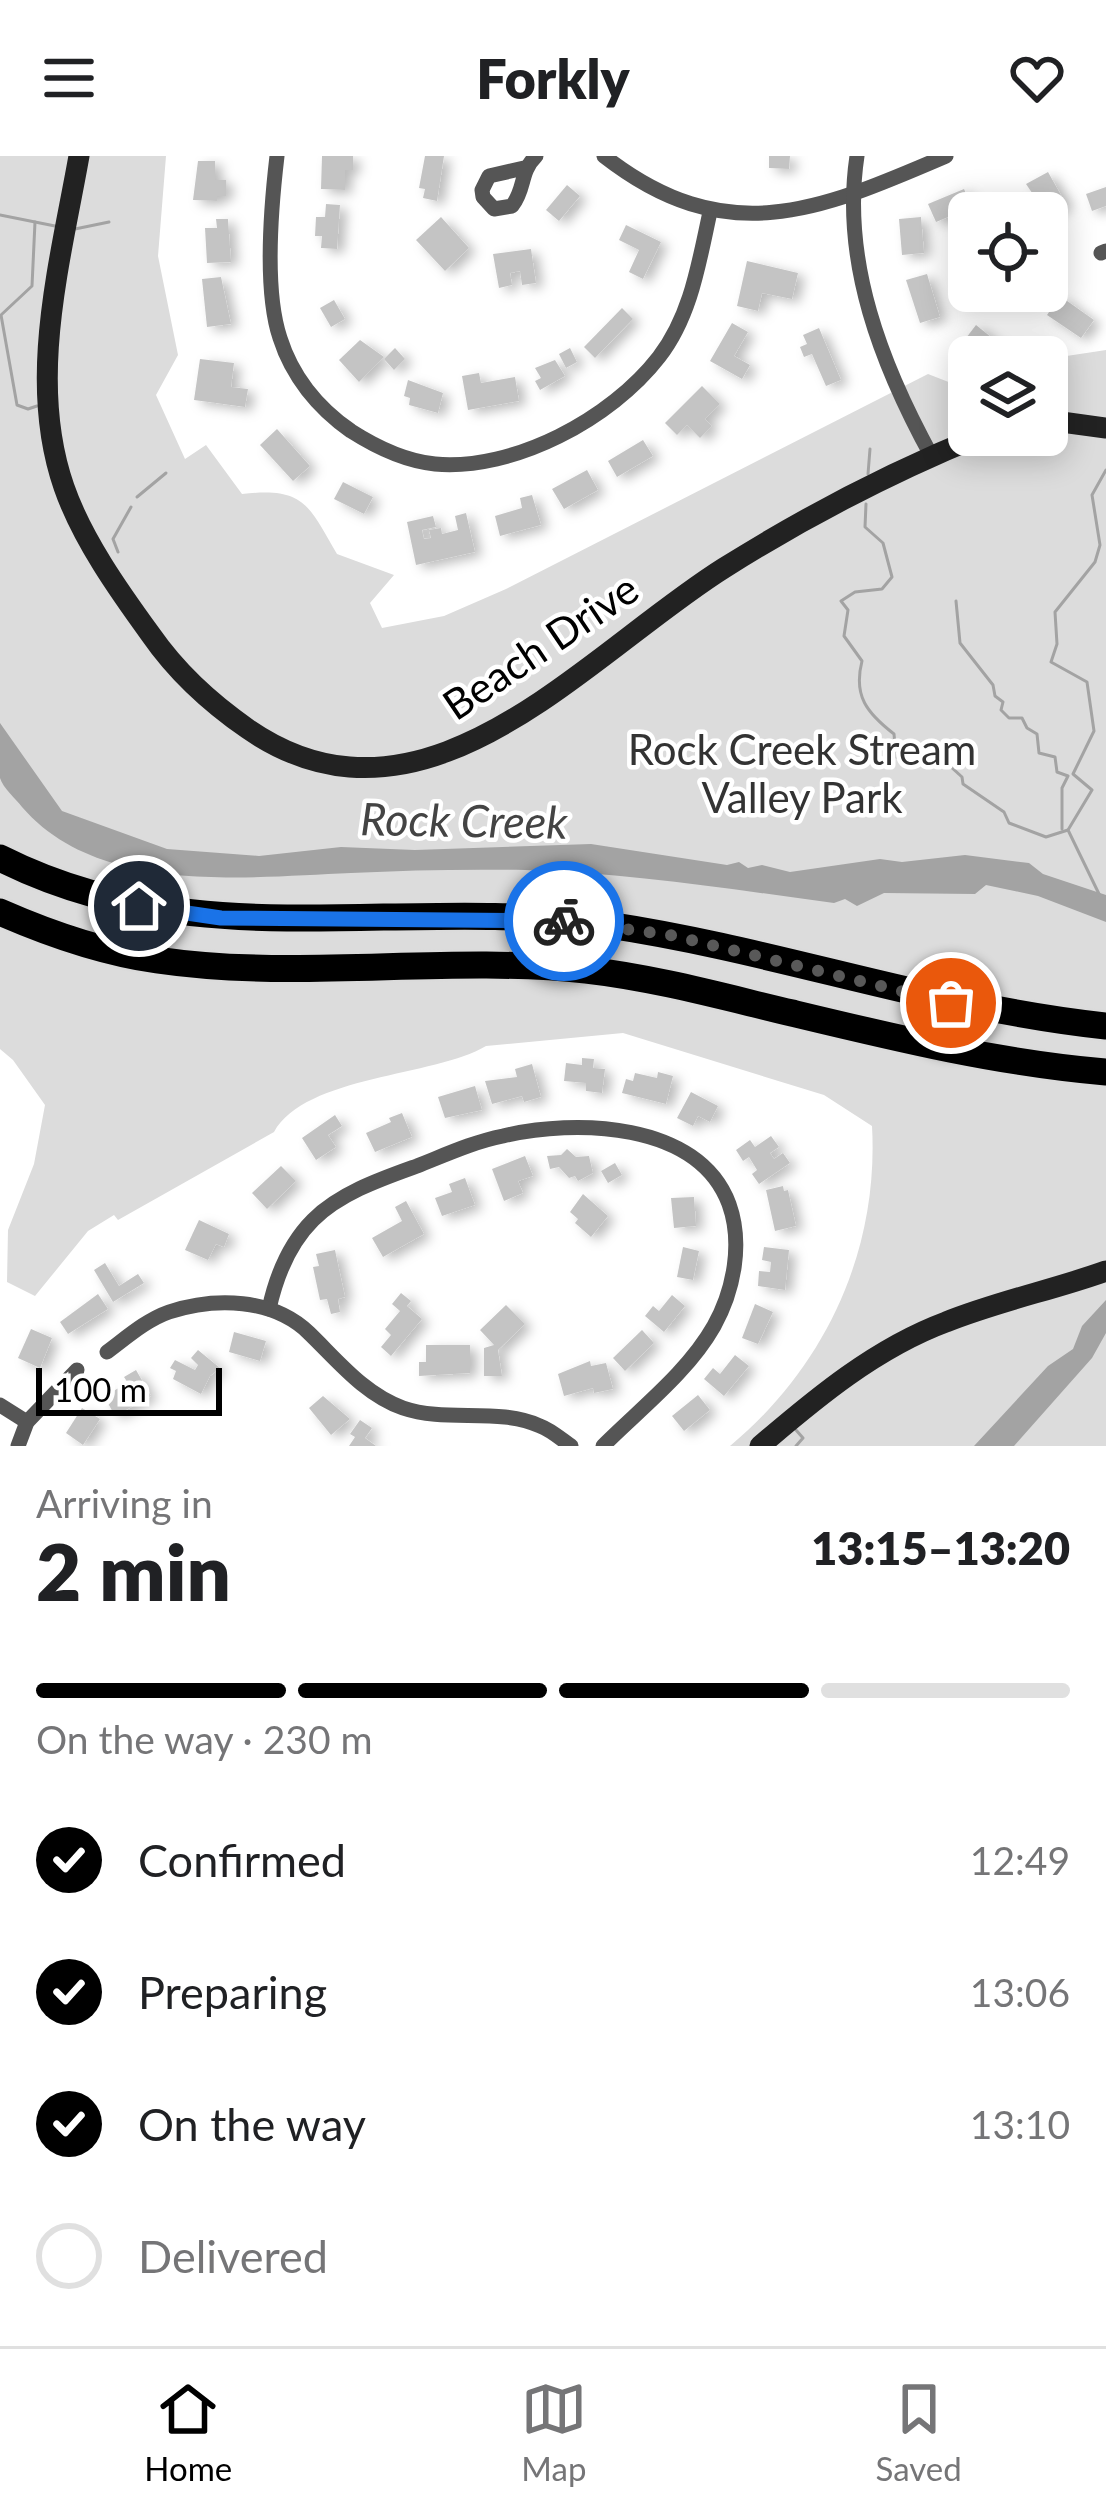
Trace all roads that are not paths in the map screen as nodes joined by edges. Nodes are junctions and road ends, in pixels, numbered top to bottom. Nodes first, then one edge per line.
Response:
1 (79, 156) edge
2 (278, 156) edge
3 (604, 156) edge
4 (857, 156) edge
5 (946, 156) edge
6 (852, 196) junction
7 (710, 212) junction
8 (1068, 423) edge
9 (1106, 428) edge
10 (948, 451) edge
11 (932, 458) junction
12 (0, 858) edge
13 (0, 912) edge
14 (1106, 1026) edge
15 (1106, 1072) edge
16 (1106, 1271) edge
17 (269, 1309) junction
18 (106, 1352) dead end
19 (77, 1370) dead end
20 (0, 1405) edge
21 (27, 1422) junction
22 (18, 1446) edge
23 (571, 1446) edge
24 (603, 1446) edge
25 (760, 1446) edge

1 - 11 street, Beach Drive
2 - 7 street
3 - 7 street
4 - 6 street
5 - 6 street
6 - 7 street
6 - 11 street
8 - 9 street
10 - 11 street, Beach Drive
12 - 14 highway
13 - 15 highway
16 - 25 street
17 - 18 street
17 - 23 street
17 - 24 street
19 - 21 street
20 - 21 street
21 - 22 street

